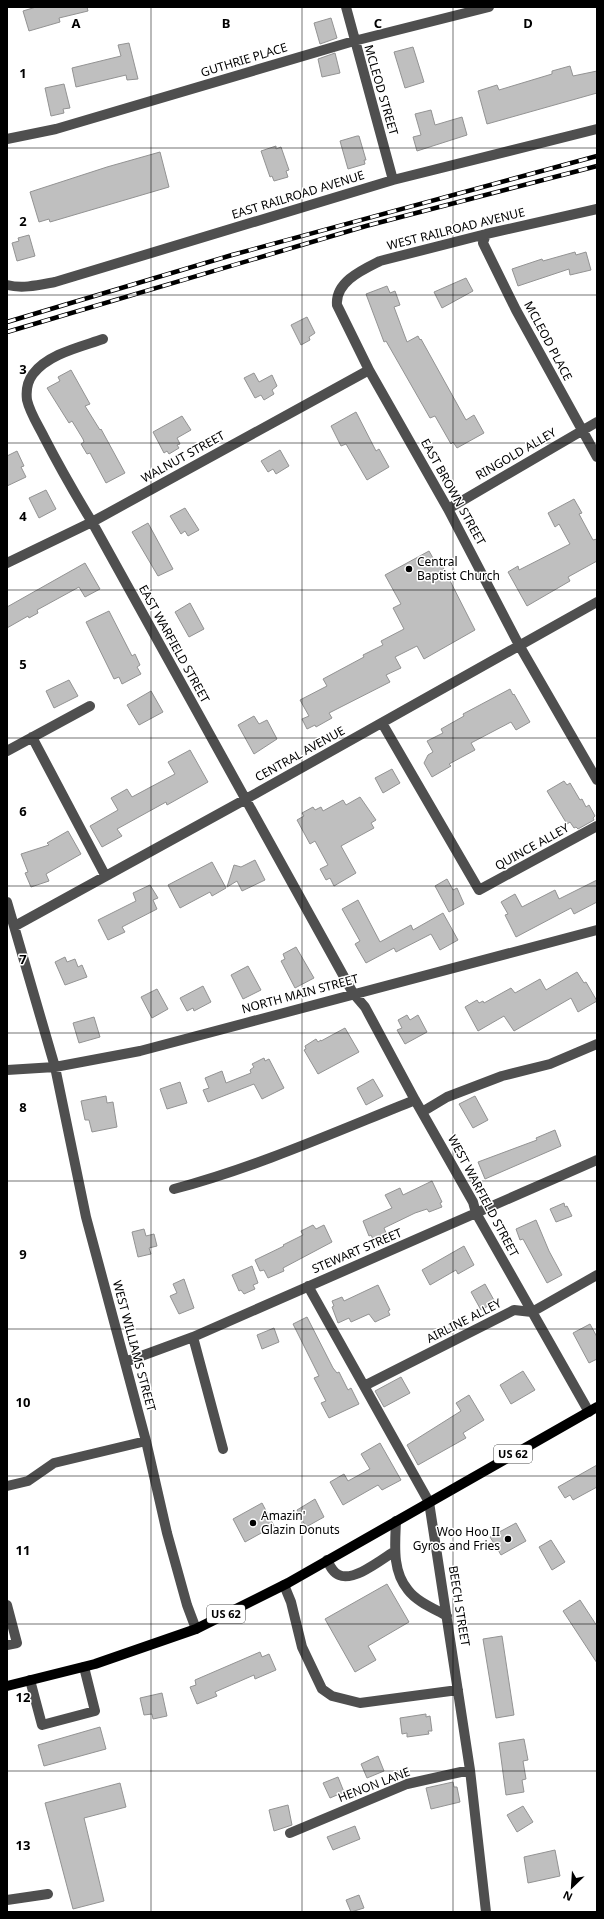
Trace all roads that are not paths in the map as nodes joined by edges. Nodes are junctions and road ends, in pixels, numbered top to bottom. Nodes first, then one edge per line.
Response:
1 (346, 7) edge
2 (489, 7) edge
3 (354, 41) junction
4 (597, 130) edge
5 (7, 139) edge
6 (393, 180) junction
7 (597, 209) edge
8 (486, 234) junction
9 (7, 285) edge
10 (337, 299) joint
11 (103, 338) dead end
12 (369, 370) junction
13 (597, 422) edge
14 (582, 430) junction
15 (597, 457) edge
16 (448, 509) junction
17 (92, 522) junction
18 (7, 563) edge
19 (597, 602) edge
20 (519, 645) junction
21 (90, 706) dead end
22 (382, 723) junction
23 (32, 737) junction
24 (7, 751) edge
25 (597, 780) edge
26 (246, 799) junction
27 (597, 826) edge
28 (105, 876) junction
29 (7, 902) edge
30 (15, 926) junction
31 (597, 930) edge
32 (353, 993) junction
33 (597, 1044) edge
34 (56, 1067) junction
35 (7, 1070) edge
36 (415, 1100) junction
37 (422, 1112) junction
38 (597, 1160) edge
39 (174, 1189) dead end
40 (476, 1213) junction
41 (597, 1275) edge
42 (308, 1286) junction
43 (532, 1312) junction
44 (193, 1337) junction
45 (125, 1362) junction
46 (364, 1386) junction
47 (593, 1409) edge
48 (146, 1441) junction
49 (223, 1450) dead end
50 (7, 1486) edge
51 (429, 1502) junction
52 (396, 1521) junction
53 (395, 1551) junction
54 (327, 1560) junction
55 (284, 1585) junction
56 (7, 1606) edge
57 (447, 1616) junction
58 (196, 1629) junction
59 (7, 1646) edge
60 (84, 1667) junction
61 (30, 1680) junction
62 (7, 1686) edge
63 (458, 1690) junction
64 (470, 1770) junction
65 (290, 1833) dead end
66 (48, 1894) dead end
67 (7, 1900) edge
68 (486, 1912) edge

1 - 3 street, MCLEOD STREET
2 - 3 street, GUTHRIE PLACE
3 - 5 street, GUTHRIE PLACE
3 - 6 street, MCLEOD STREET
4 - 6 street, EAST RAILROAD AVENUE
6 - 9 street, EAST RAILROAD AVENUE
7 - 8 street, WEST RAILROAD AVENUE
8 - 10 street, WEST RAILROAD AVENUE
8 - 14 street, MCLEOD PLACE
10 - 12 street, EAST BROWN STREET
11 - 17 street, EAST WARFIELD STREET
12 - 16 street, EAST BROWN STREET
12 - 17 street, WALNUT STREET
13 - 14 street, RINGOLD ALLEY
14 - 15 street, MCLEOD PLACE
14 - 16 street, RINGOLD ALLEY
16 - 20 street, EAST BROWN STREET
17 - 18 street, WALNUT STREET
17 - 26 street, EAST WARFIELD STREET
19 - 20 street, CENTRAL AVENUE
20 - 22 street, CENTRAL AVENUE
20 - 25 street, EAST BROWN STREET
21 - 23 street
22 - 26 street, CENTRAL AVENUE
22 - 27 street, QUINCE ALLEY
23 - 24 street
23 - 28 street
26 - 28 street, CENTRAL AVENUE
26 - 32 street, EAST WARFIELD STREET
28 - 30 street, CENTRAL AVENUE
29 - 30 street, WEST WILLIAMS STREET
30 - 34 street, WEST WILLIAMS STREET
31 - 32 street, NORTH MAIN STREET
32 - 34 street, NORTH MAIN STREET
32 - 36 street, WEST WARFIELD STREET
33 - 37 street
34 - 35 street, NORTH MAIN STREET
34 - 45 street, WEST WILLIAMS STREET
36 - 37 street, WEST WARFIELD STREET
36 - 39 street
37 - 40 street, WEST WARFIELD STREET
38 - 40 street, STEWART STREET
40 - 42 street, STEWART STREET
40 - 43 street, WEST WARFIELD STREET
41 - 43 street
42 - 44 street, STEWART STREET
42 - 46 street, BEECH STREET
43 - 46 street, AIRLINE ALLEY
43 - 47 street, WEST WARFIELD STREET
44 - 45 street, STEWART STREET
44 - 49 street
45 - 48 street, WEST WILLIAMS STREET
46 - 51 street, BEECH STREET
47 - 51 main road, US 62
48 - 50 street
48 - 58 street, WEST WILLIAMS STREET
51 - 52 main road, US 62
51 - 57 street, BEECH STREET
52 - 53 street
52 - 54 main road, US 62
53 - 54 street
53 - 57 street
54 - 55 main road, US 62
55 - 58 main road, US 62
55 - 63 street
56 - 59 street
57 - 63 street, BEECH STREET
58 - 60 main road, US 62
60 - 61 main road, US 62
60 - 61 street
61 - 62 main road, US 62
63 - 64 street, BEECH STREET
64 - 65 street, HENON LANE
64 - 68 street, BEECH STREET
66 - 67 street

